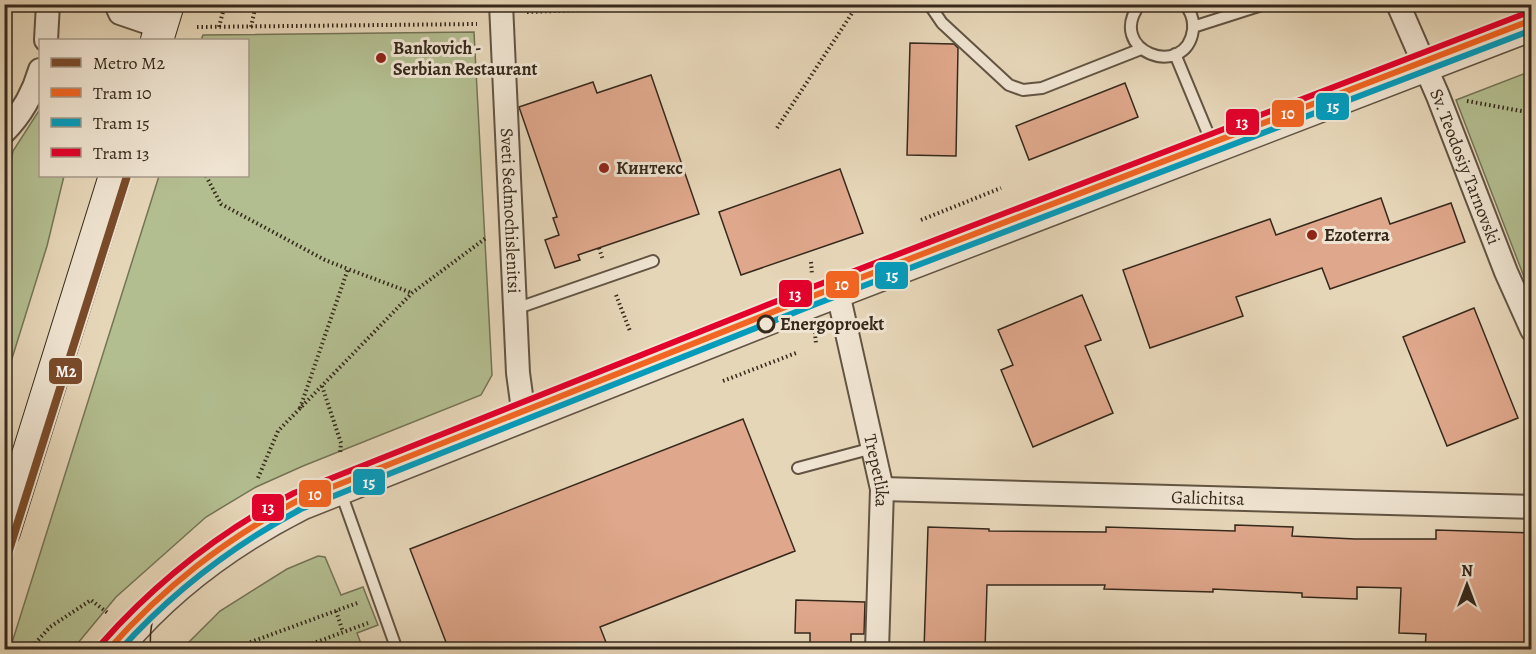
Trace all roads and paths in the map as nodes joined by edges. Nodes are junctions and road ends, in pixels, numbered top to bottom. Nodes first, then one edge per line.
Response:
1 (48, 4) edge
2 (116, 4) edge
3 (225, 4) edge
4 (256, 4) edge
5 (584, 4) edge
6 (858, 4) edge
7 (929, 4) edge
8 (1140, 4) edge
9 (1184, 4) edge
10 (1265, 4) edge
11 (1398, 4) edge
12 (558, 10) dead end
13 (501, 14) edge
14 (162, 24) edge
15 (197, 27) dead end
16 (219, 27) junction
17 (251, 27) junction
18 (1193, 27) junction
19 (1532, 27) edge
20 (46, 39) edge
21 (1141, 49) junction
22 (1175, 54) junction
23 (1426, 68) junction
24 (39, 74) edge
25 (1438, 96) junction
26 (1532, 113) edge
27 (777, 128) dead end
28 (4, 132) edge
29 (1214, 149) junction
30 (115, 177) edge
31 (207, 177) edge
32 (1000, 188) dead end
33 (510, 220) junction
34 (921, 220) dead end
35 (653, 261) dead end
36 (811, 262) dead end
37 (348, 269) junction
38 (812, 275) dead end
39 (412, 293) junction
40 (838, 293) junction
41 (515, 309) junction
42 (1532, 330) edge
43 (815, 331) dead end
44 (816, 345) dead end
45 (796, 353) dead end
46 (723, 381) dead end
47 (322, 386) junction
48 (298, 411) junction
49 (524, 417) junction
50 (873, 448) junction
51 (340, 454) dead end
52 (798, 468) dead end
53 (258, 478) dead end
54 (882, 489) junction
55 (340, 490) junction
56 (1532, 507) edge
57 (4, 532) edge
58 (378, 596) junction
59 (336, 611) junction
60 (109, 614) dead end
61 (385, 617) junction
62 (343, 632) junction
63 (30, 650) edge
64 (117, 650) edge
65 (229, 650) edge
66 (295, 650) edge
67 (397, 650) edge
68 (877, 650) edge

1 - 20 street
2 - 14 street
3 - 16 path
4 - 17 path
5 - 12 path
6 - 27 path
7 - 21 lane
8 - 21 lane
9 - 18 lane
10 - 18 lane
11 - 23 street, Sv. Teodosiy Tarnovski
13 - 17 path
13 - 33 street, Sveti Sedmochislenitsi
15 - 16 path
16 - 17 path
18 - 22 lane
19 - 23 street
21 - 22 lane
22 - 29 lane
23 - 25 street, Sv. Teodosiy Tarnovski
23 - 29 street
24 - 28 street
25 - 26 path
25 - 42 street, Sv. Teodosiy Tarnovski
29 - 40 street
30 - 57 main road
31 - 37 path
32 - 34 path
33 - 39 path
33 - 41 street, Sveti Sedmochislenitsi
35 - 41 lane
36 - 38 path
37 - 39 path
37 - 48 path
39 - 47 path
40 - 49 street
40 - 50 street, Trepetlika
41 - 49 street, Sveti Sedmochislenitsi
43 - 44 path
45 - 46 path
47 - 48 path
47 - 51 path
48 - 53 path
49 - 55 street
50 - 52 lane
50 - 54 street, Trepetlika
54 - 56 street, Galichitsa
54 - 68 street, Trepetlika
55 - 58 lane
55 - 64 street
58 - 59 path
58 - 61 lane
59 - 62 path
59 - 65 path
60 - 63 path
61 - 62 path
61 - 67 lane
62 - 66 path

